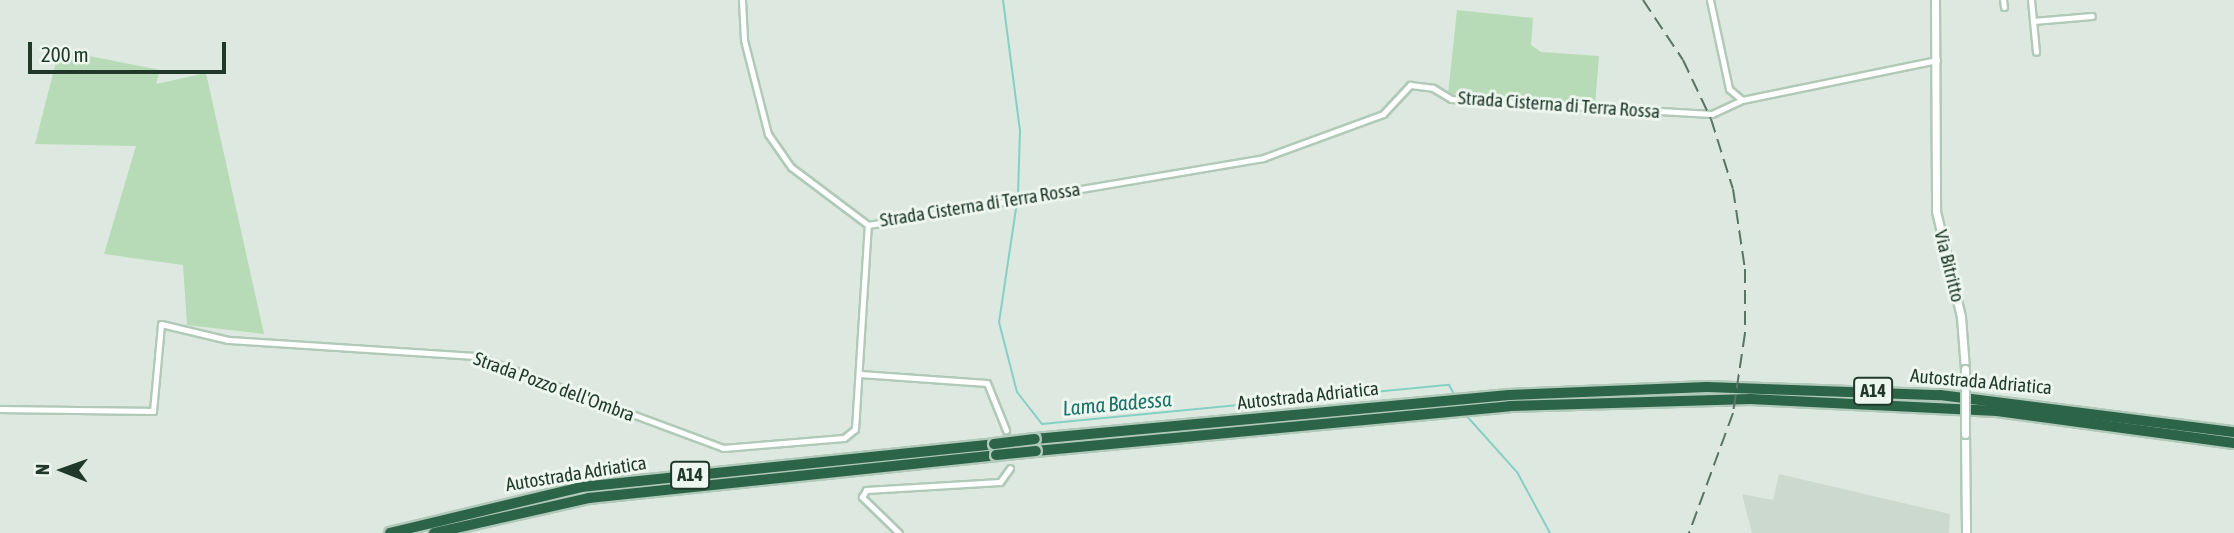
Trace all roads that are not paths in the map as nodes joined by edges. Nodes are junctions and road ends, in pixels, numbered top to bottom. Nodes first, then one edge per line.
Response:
1 (742, 0) edge
2 (1710, 0) edge
3 (1935, 0) edge
4 (2031, 0) edge
5 (2092, 16) dead end
6 (2033, 21) junction
7 (2036, 52) dead end
8 (1937, 60) junction
9 (1742, 100) junction
10 (867, 225) junction
11 (860, 374) junction
12 (1510, 401) junction
13 (0, 410) edge
14 (1006, 430) dead end
15 (2234, 432) edge
16 (2234, 443) edge
17 (995, 449) junction
18 (1010, 468) dead end
19 (390, 533) edge
20 (434, 533) edge
21 (899, 533) edge
22 (1966, 533) edge

1 - 10 street
2 - 9 street
3 - 8 main road, Via Bitritto
4 - 6 street
5 - 6 street
6 - 7 street
8 - 9 street, Strada Cisterna di Terra Rossa
8 - 22 main road, Via Bitritto, bridge
9 - 10 street, Strada Cisterna di Terra Rossa
10 - 11 street, Strada Pozzo dell'Ombra
11 - 13 street, Strada Pozzo dell'Ombra
11 - 14 street
12 - 15 highway, Autostrada Adriatica / A14
12 - 16 highway, Autostrada Adriatica / A14
12 - 17 highway, Autostrada Adriatica / A14, bridge
12 - 17 highway, Autostrada Adriatica / A14, bridge
17 - 19 highway, Autostrada Adriatica / A14
17 - 20 highway, Autostrada Adriatica / A14
18 - 21 street

